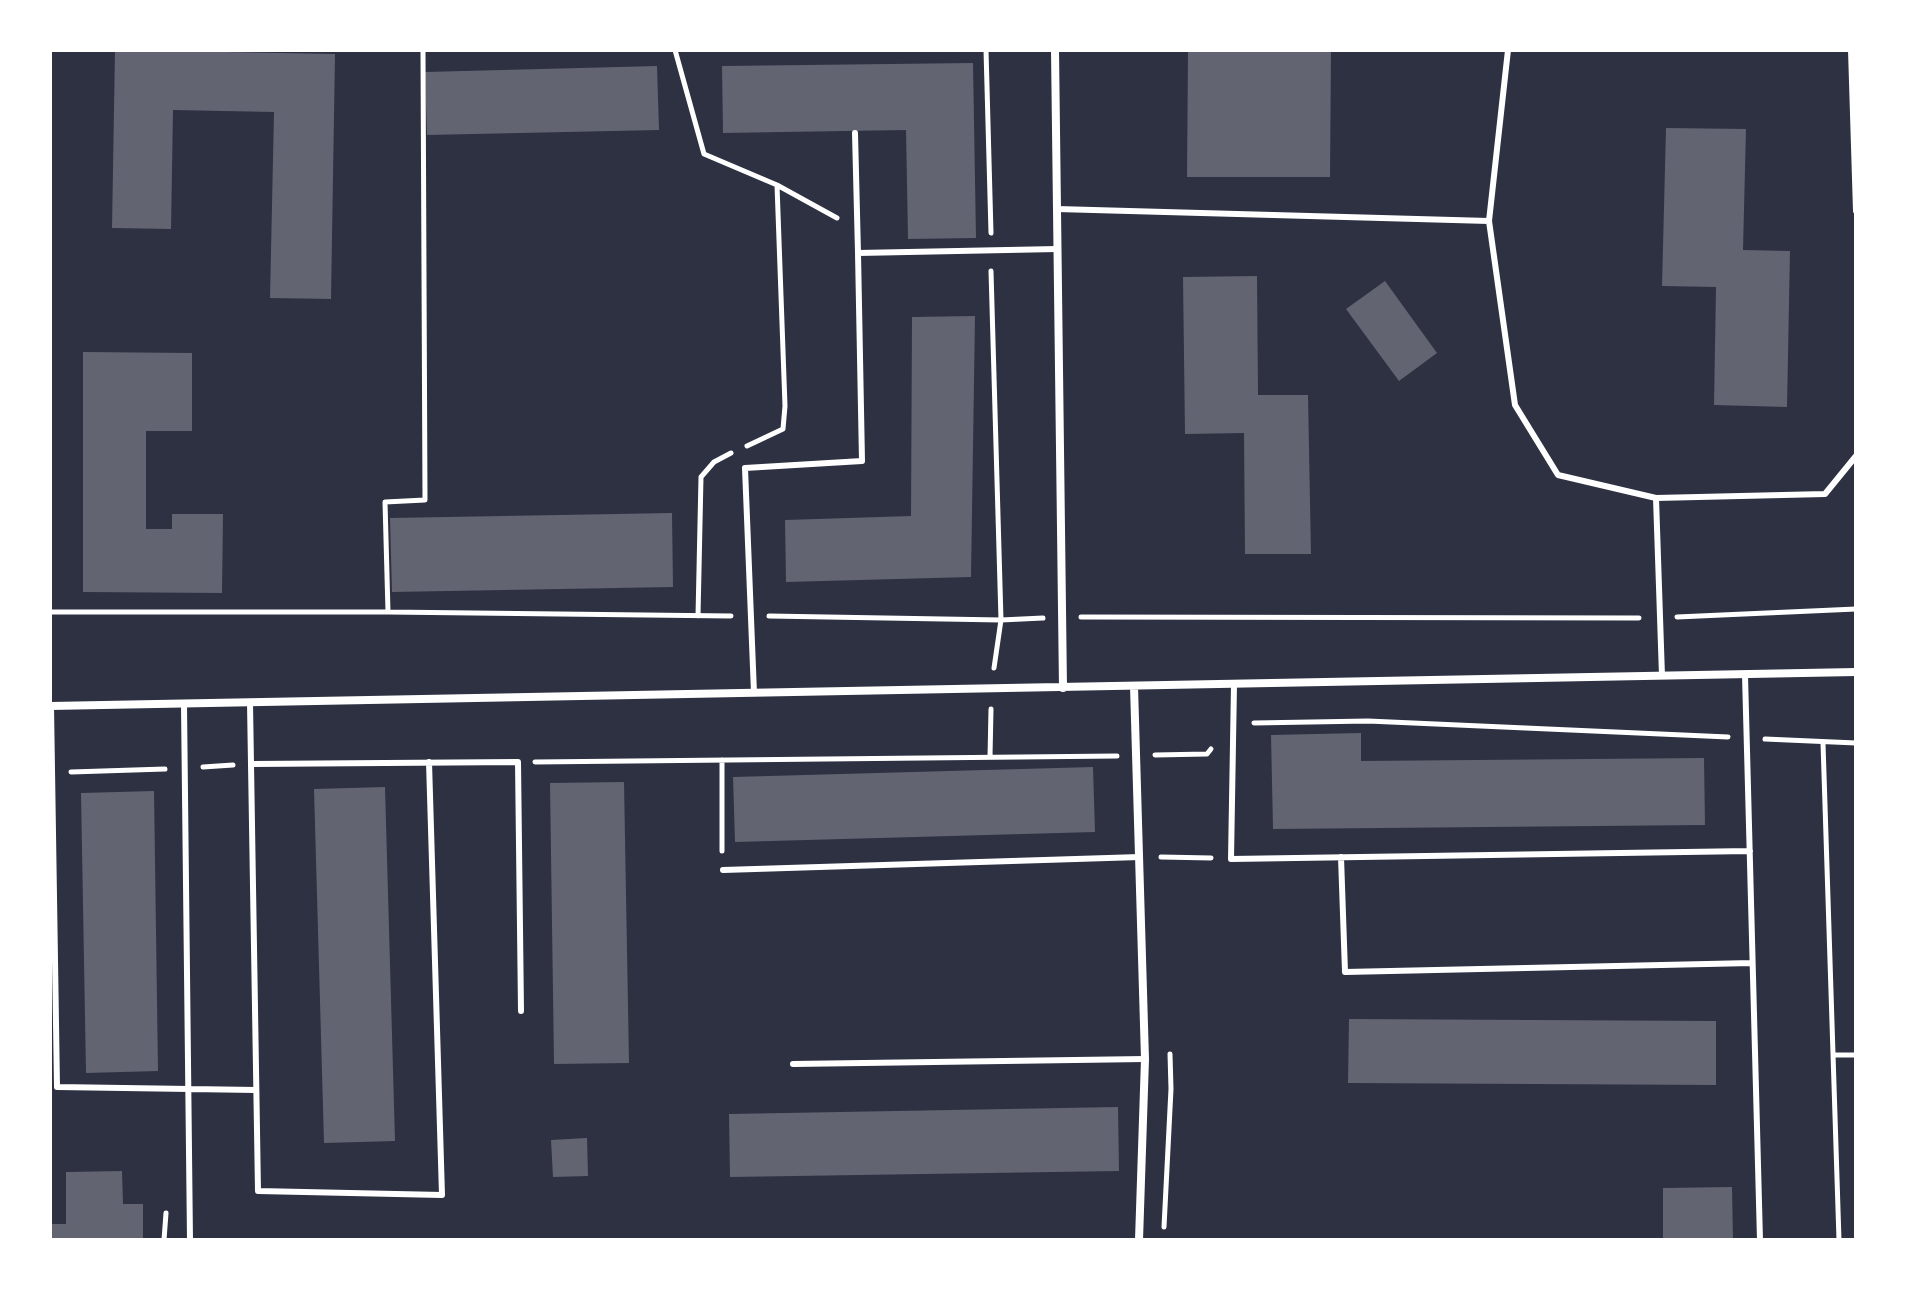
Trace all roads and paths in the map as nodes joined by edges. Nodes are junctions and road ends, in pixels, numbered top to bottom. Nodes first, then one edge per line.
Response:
1 (423, 50) edge
2 (675, 50) edge
3 (986, 50) edge
4 (1055, 50) edge
5 (1508, 50) edge
6 (1851, 50) edge
7 (855, 133) dead end
8 (777, 185) junction
9 (1057, 209) junction
10 (1856, 211) edge
11 (1489, 221) junction
12 (858, 230) junction
13 (1057, 249) junction
14 (991, 251) junction
15 (858, 253) junction
16 (1856, 456) edge
17 (1656, 498) junction
18 (1856, 609) edge
19 (50, 612) edge
20 (388, 612) junction
21 (698, 616) junction
22 (750, 616) junction
23 (1062, 617) junction
24 (1660, 618) junction
25 (1001, 620) junction
26 (1856, 672) edge
27 (1745, 675) junction
28 (1662, 676) junction
29 (1234, 685) junction
30 (1134, 686) junction
31 (1063, 688) junction
32 (754, 693) junction
33 (250, 703) junction
34 (184, 705) junction
35 (50, 706) edge
36 (1233, 724) junction
37 (1747, 737) junction
38 (1823, 743) junction
39 (1856, 743) edge
40 (1136, 756) junction
41 (722, 760) junction
42 (429, 762) junction
43 (518, 762) junction
44 (252, 764) junction
45 (185, 768) junction
46 (52, 773) junction
47 (1750, 851) junction
48 (1140, 857) junction
49 (1341, 857) junction
50 (1231, 859) junction
51 (723, 870) joint
52 (52, 884) edge
53 (1752, 963) junction
54 (521, 1011) dead end
55 (1833, 1055) junction
56 (1856, 1055) edge
57 (1145, 1059) junction
58 (793, 1064) dead end
59 (256, 1090) junction
60 (189, 1091) junction
61 (190, 1240) edge
62 (1139, 1240) edge
63 (1760, 1240) edge
64 (1839, 1240) edge

1 - 20 path
2 - 8 path
3 - 14 path
4 - 9 street
5 - 11 lane
6 - 10 lane
7 - 12 lane
8 - 12 path
8 - 21 path
9 - 11 lane
9 - 13 street
11 - 17 lane
12 - 15 lane
13 - 14 lane
13 - 23 street
14 - 15 lane
14 - 25 path
15 - 22 lane
16 - 17 lane
17 - 24 lane
18 - 24 path
19 - 20 path
20 - 21 path
21 - 22 path
22 - 25 path
22 - 32 lane
23 - 24 path
23 - 25 path
23 - 31 street
24 - 28 lane
26 - 27 street
27 - 28 street
27 - 37 lane
28 - 29 street
29 - 30 street
29 - 36 lane
30 - 31 street
30 - 40 street
31 - 32 street
32 - 33 street
33 - 34 street
33 - 44 lane
34 - 35 street
34 - 45 lane
35 - 46 lane
36 - 37 path
36 - 40 path
36 - 50 lane
37 - 38 path
37 - 47 lane
38 - 39 path
38 - 55 path
40 - 41 path
40 - 48 street
41 - 43 path
41 - 51 path
42 - 43 lane
42 - 44 lane
42 - 59 lane
43 - 54 lane
44 - 45 path
44 - 59 lane
45 - 46 path
45 - 60 lane
46 - 52 lane
47 - 49 lane
47 - 53 lane
48 - 50 path
48 - 51 lane
48 - 57 street
49 - 50 lane
49 - 53 lane
52 - 60 lane
53 - 63 lane
55 - 56 path
55 - 64 path
57 - 58 lane
57 - 62 street
59 - 60 lane
60 - 61 lane

